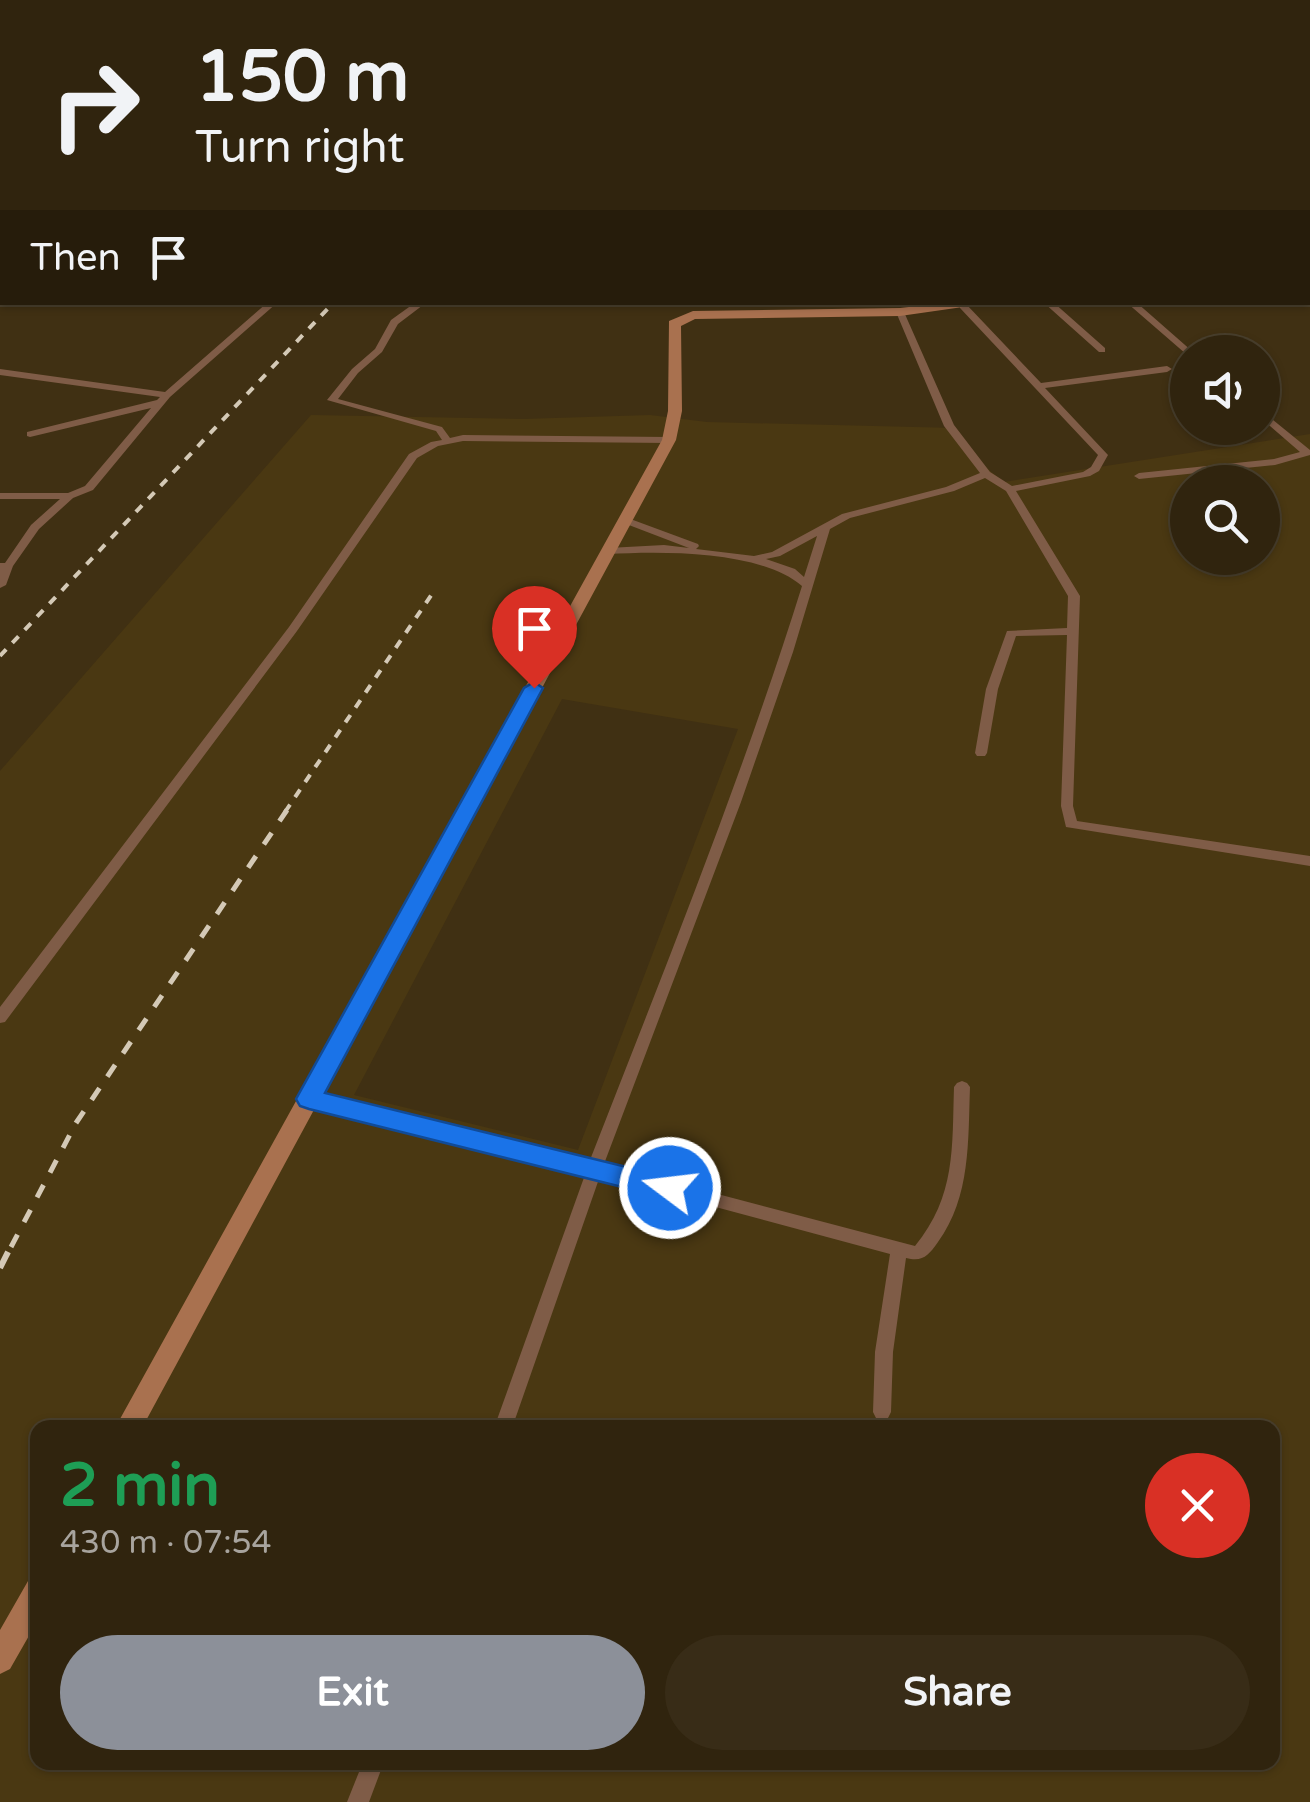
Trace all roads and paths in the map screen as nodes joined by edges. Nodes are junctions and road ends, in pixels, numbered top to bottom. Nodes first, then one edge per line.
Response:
1 (271, 305) edge
2 (419, 305) edge
3 (970, 305) edge
4 (1050, 305) edge
5 (1134, 305) edge
6 (963, 306) junction
7 (762, 307) edge
8 (864, 307) edge
9 (900, 312) junction
10 (1170, 336) edge
11 (1102, 350) dead end
12 (1166, 370) dead end
13 (0, 372) edge
14 (1040, 386) junction
15 (166, 399) junction
16 (1280, 430) edge
17 (30, 434) dead end
18 (447, 440) junction
19 (669, 440) junction
20 (986, 474) junction
21 (1139, 476) dead end
22 (1010, 489) junction
23 (0, 496) edge
24 (69, 496) junction
25 (625, 520) junction
26 (825, 528) junction
27 (608, 551) junction
28 (710, 555) junction
29 (754, 559) junction
30 (4, 566) edge
31 (0, 584) edge
32 (808, 586) junction
33 (1073, 631) junction
34 (981, 753) dead end
35 (1310, 861) edge
36 (0, 1018) edge
37 (962, 1087) dead end
38 (309, 1099) junction
39 (595, 1168) junction
40 (900, 1249) junction
41 (882, 1412) dead end
42 (132, 1420) edge
43 (506, 1420) edge
44 (30, 1605) edge
45 (0, 1658) edge
46 (371, 1770) edge
47 (358, 1802) edge

1 - 15 street
2 - 18 street
3 - 6 main road
4 - 11 street
5 - 10 street
6 - 9 main road
6 - 14 street
7 - 8 main road
7 - 19 main road
8 - 9 main road
9 - 20 street
12 - 14 street
13 - 15 street
14 - 22 street
15 - 17 street
15 - 24 street
16 - 21 street
18 - 19 street
18 - 36 street
19 - 25 main road
20 - 22 street
20 - 26 street
22 - 33 street
23 - 24 street
24 - 30 street
25 - 27 main road
25 - 28 street
26 - 29 street
26 - 32 street
27 - 28 street
27 - 38 main road
28 - 29 street
29 - 32 street
30 - 31 street
32 - 39 street
33 - 34 street
33 - 35 street
37 - 40 street
38 - 39 street
38 - 42 main road
39 - 40 street
39 - 43 street
40 - 41 street
44 - 45 main road
46 - 47 street

